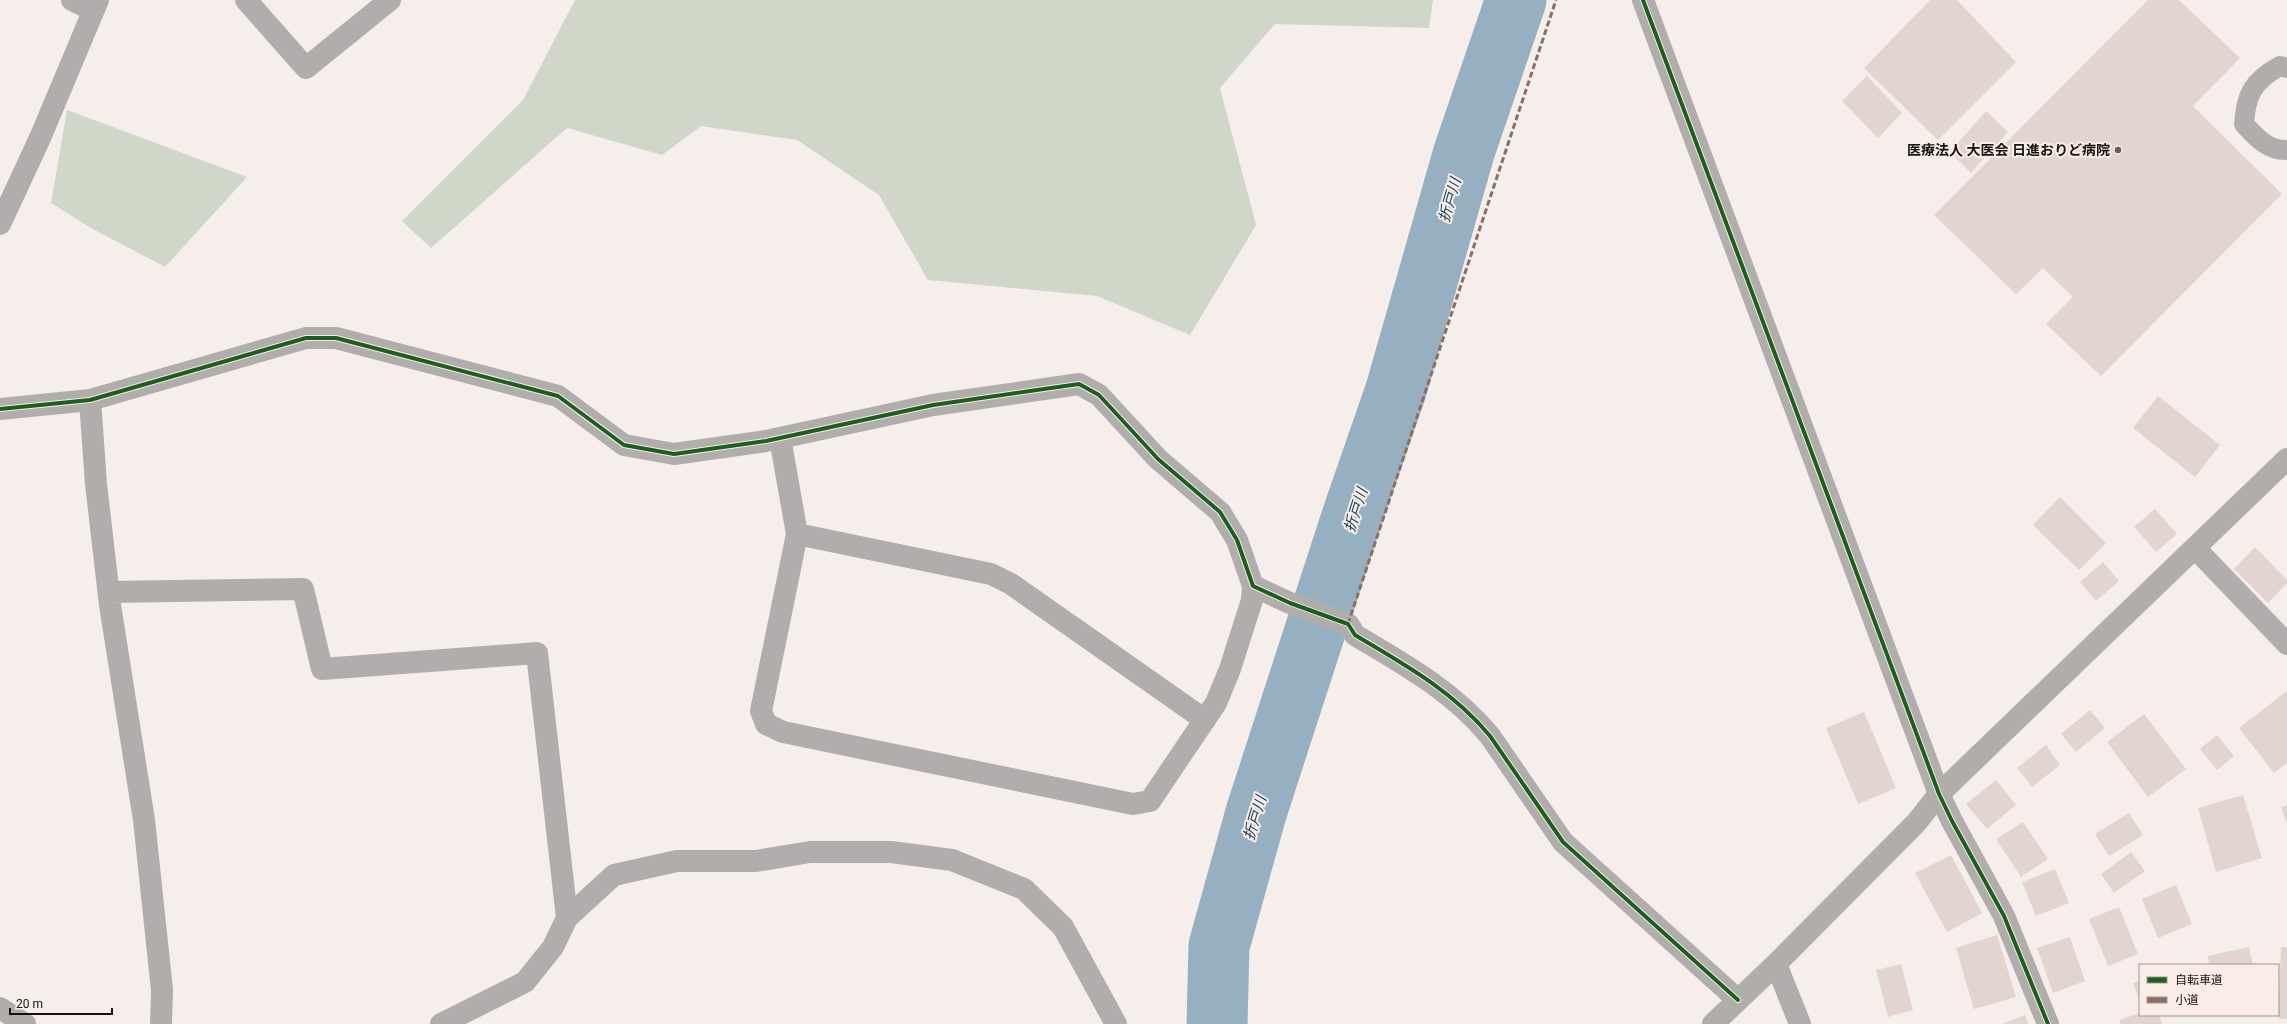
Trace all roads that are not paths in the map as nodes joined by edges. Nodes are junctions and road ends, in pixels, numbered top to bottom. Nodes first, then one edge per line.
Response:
1 (72, 0) edge
2 (246, 0) edge
3 (390, 0) edge
4 (1643, 0) edge
5 (95, 5) edge
6 (2287, 68) edge
7 (2287, 150) edge
8 (0, 224) edge
9 (90, 400) junction
10 (0, 409) edge
11 (780, 438) junction
12 (2287, 459) edge
13 (797, 534) junction
14 (2195, 548) junction
15 (1253, 586) junction
16 (109, 592) junction
17 (2287, 644) edge
18 (1205, 720) junction
19 (1939, 794) junction
20 (566, 918) junction
21 (1776, 964) junction
22 (1738, 1000) junction
23 (0, 1008) edge
24 (25, 1024) edge
25 (161, 1024) edge
26 (441, 1024) edge
27 (1116, 1024) edge
28 (1712, 1024) edge
29 (1800, 1024) edge
30 (2048, 1024) edge

1 - 5 street
2 - 3 street
4 - 19 street
5 - 8 street
6 - 7 lane
9 - 10 street
9 - 11 street
9 - 16 street
11 - 13 street
11 - 15 street
12 - 14 street
13 - 18 street
13 - 18 street
14 - 17 street
14 - 19 street
15 - 18 street
15 - 22 street
16 - 20 street
16 - 25 street
19 - 21 street
19 - 30 street
20 - 26 street
20 - 27 street
21 - 22 street
21 - 29 street
22 - 28 street
23 - 24 street

